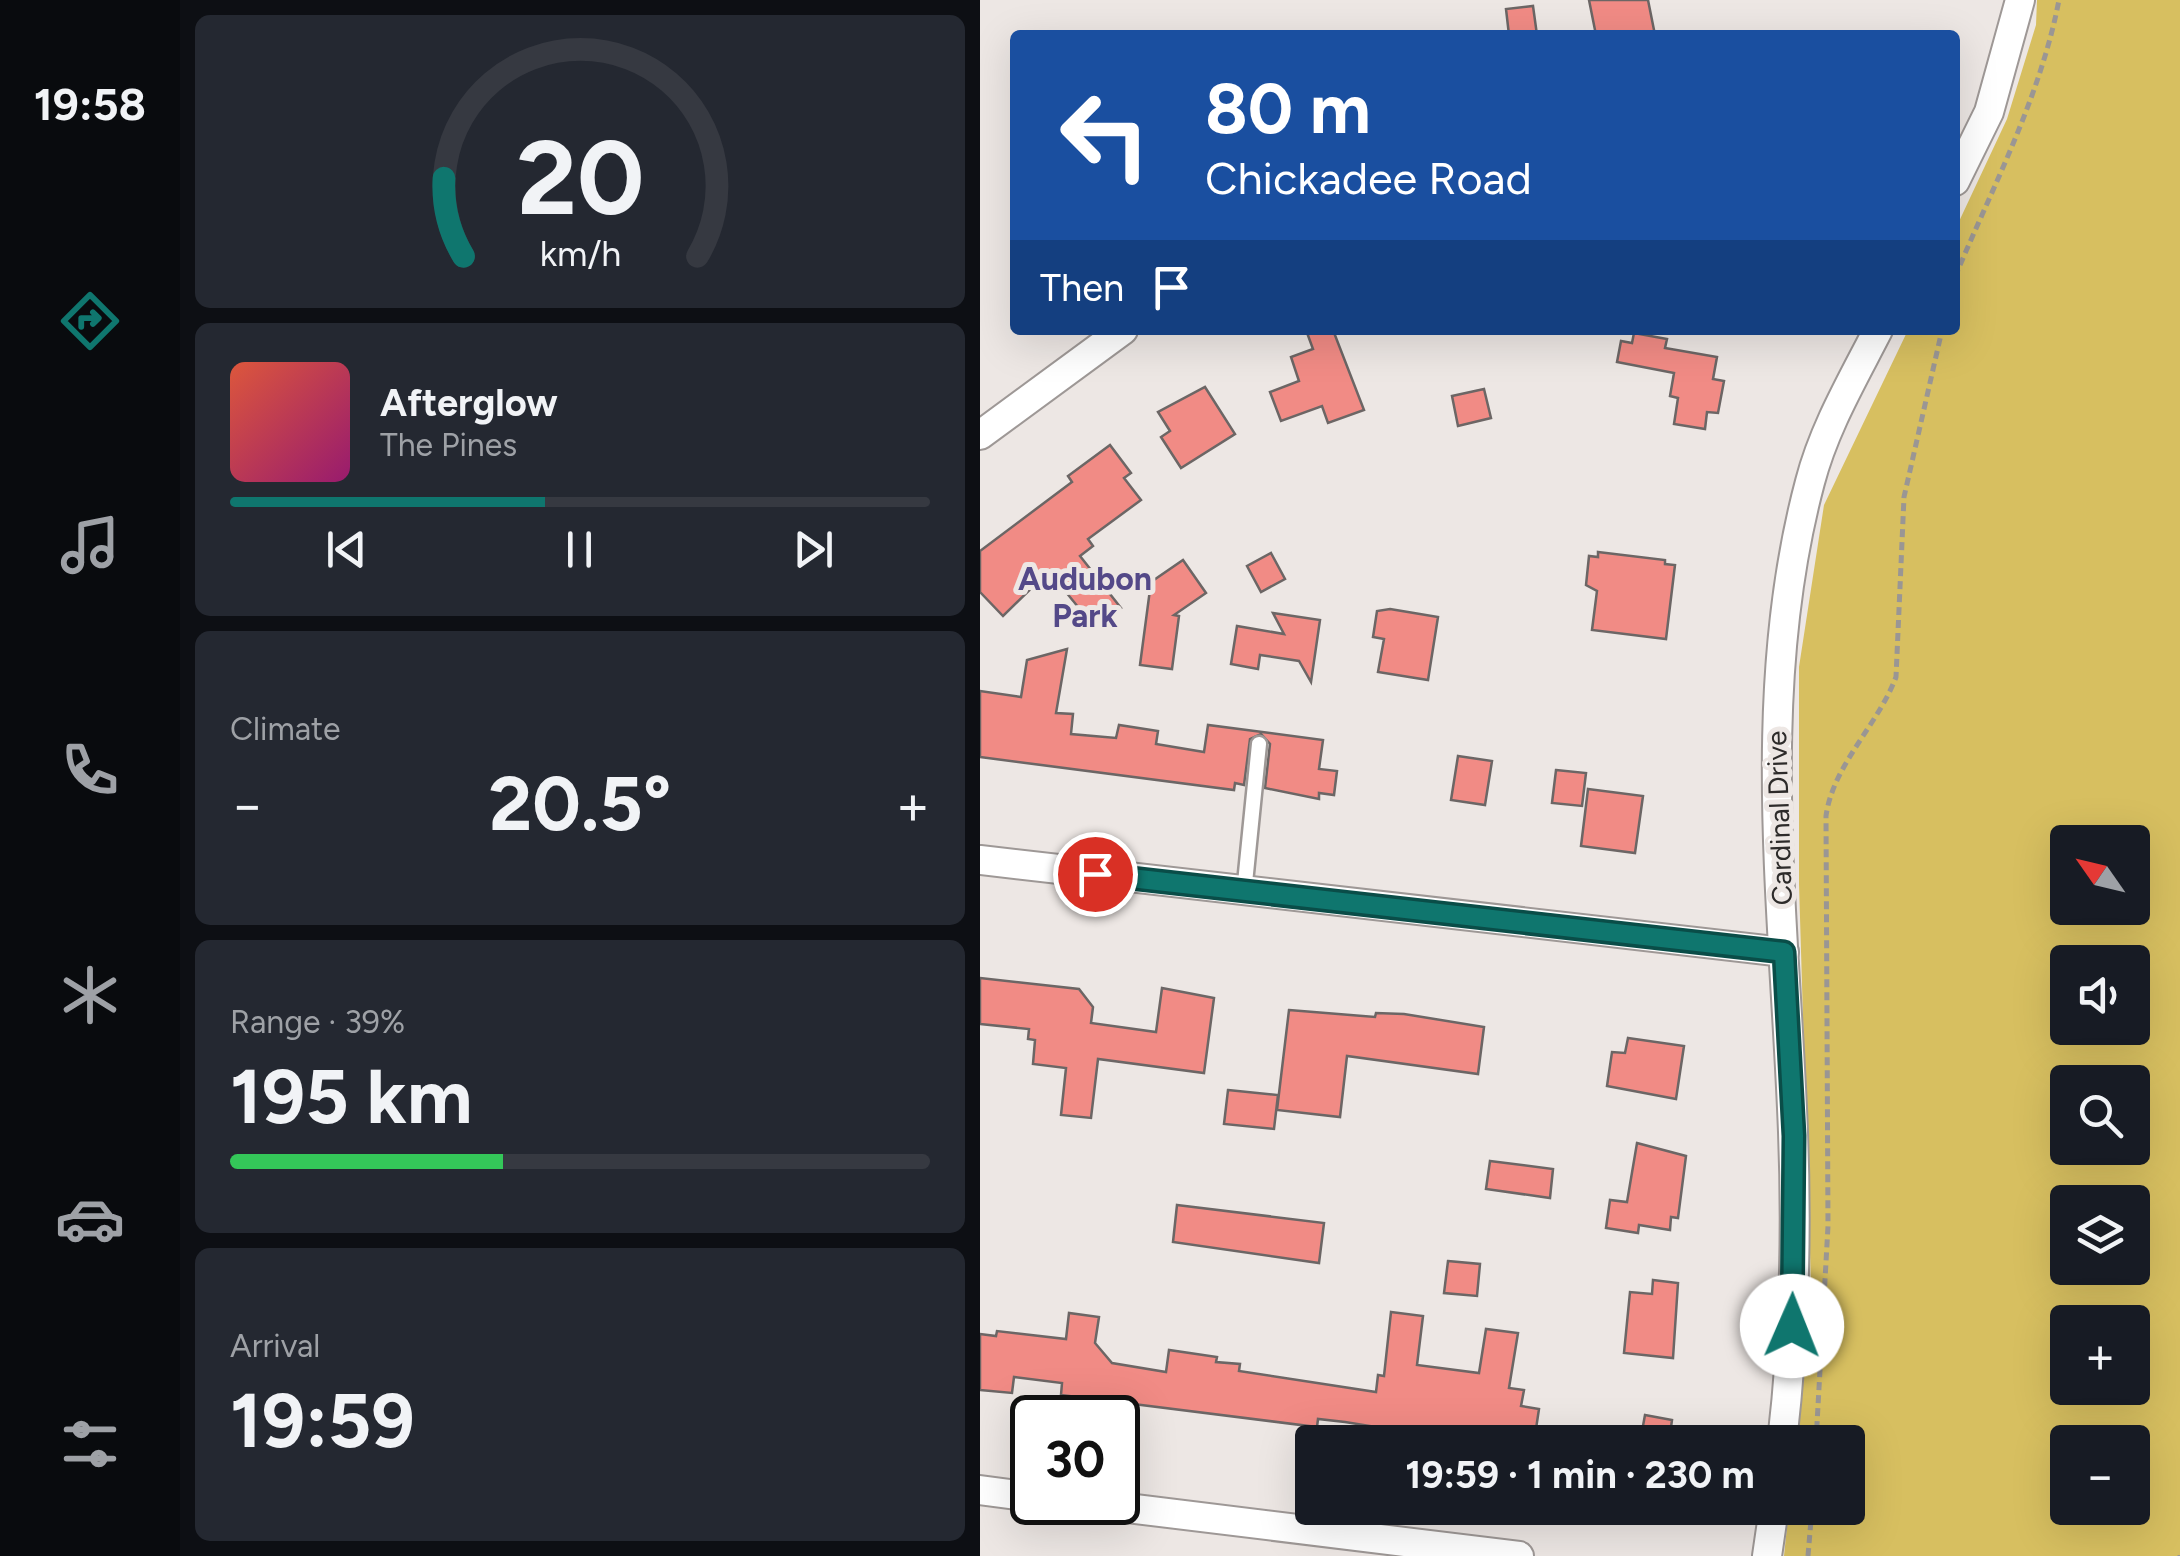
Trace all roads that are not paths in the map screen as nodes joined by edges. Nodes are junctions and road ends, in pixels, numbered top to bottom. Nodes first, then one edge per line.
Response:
1 (2020, 0) edge
2 (1960, 169) edge
3 (1116, 335) edge
4 (1876, 335) edge
5 (980, 436) edge
6 (1259, 744) dead end
7 (980, 860) edge
8 (1244, 894) junction
9 (1784, 952) junction
10 (1784, 1425) edge
11 (980, 1490) edge
12 (1010, 1494) edge
13 (1140, 1510) edge
14 (1772, 1525) edge
15 (1519, 1556) edge
16 (1767, 1556) edge

1 - 2 street
3 - 5 street
4 - 9 street, Cardinal Drive
6 - 8 lane
7 - 8 street
8 - 9 street
9 - 10 street, Cardinal Drive
11 - 12 street
13 - 15 street
14 - 16 street

